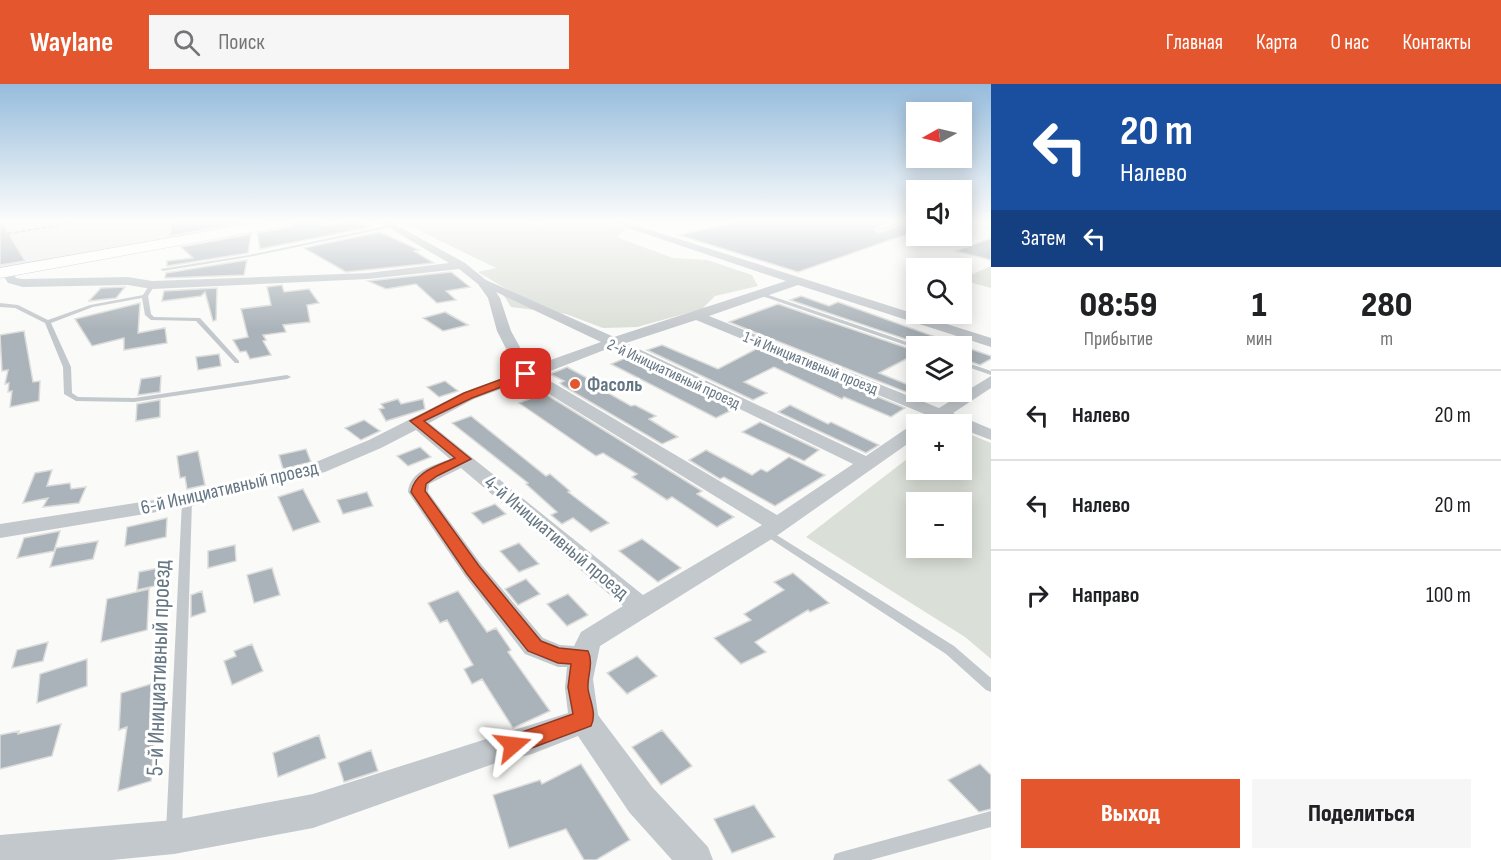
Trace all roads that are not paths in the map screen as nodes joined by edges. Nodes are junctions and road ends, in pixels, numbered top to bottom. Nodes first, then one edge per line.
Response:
1 (86, 257) edge
2 (241, 257) edge
3 (447, 257) edge
4 (723, 257) edge
5 (461, 265) junction
6 (163, 269) dead end
7 (3, 272) edge
8 (797, 281) junction
9 (482, 282) junction
10 (152, 285) junction
11 (758, 293) junction
12 (145, 296) junction
13 (0, 305) edge
14 (697, 316) junction
15 (48, 322) junction
16 (610, 342) junction
17 (991, 343) edge
18 (906, 344) edge
19 (237, 362) dead end
20 (972, 366) edge
21 (991, 373) edge
22 (526, 374) junction
23 (286, 377) dead end
24 (991, 381) edge
25 (941, 414) joint
26 (416, 421) junction
27 (972, 427) edge
28 (991, 435) edge
29 (906, 437) edge
30 (465, 459) junction
31 (866, 464) junction
32 (187, 501) junction
33 (772, 528) junction
34 (0, 531) edge
35 (642, 608) junction
36 (581, 657) junction
37 (991, 686) edge
38 (584, 720) junction
39 (991, 819) edge
40 (174, 837) junction
41 (0, 853) edge
42 (695, 860) edge
43 (841, 860) edge

1 - 7 street
2 - 6 lane
3 - 5 street
4 - 8 street
5 - 9 street
5 - 10 street
7 - 10 street
8 - 11 street, 6-й Инициативный проезд
8 - 17 street
9 - 16 street, 2-й Инициативный проезд
9 - 22 street
10 - 12 lane
11 - 14 street, 6-й Инициативный проезд
11 - 18 lane
12 - 15 lane
12 - 19 lane
13 - 15 lane
14 - 16 street, 6-й Инициативный проезд
14 - 25 street, 1-й Инициативный проезд
15 - 23 lane
16 - 22 street, 6-й Инициативный проезд
16 - 31 street, 2-й Инициативный проезд
20 - 21 lane
22 - 26 street, 6-й Инициативный проезд
22 - 33 street
24 - 25 street
26 - 30 street, 4-й Инициативный проезд
26 - 32 street, 6-й Инициативный проезд
27 - 28 street, 1-й Инициативный проезд
29 - 31 street
30 - 35 street, 4-й Инициативный проезд
30 - 36 street
31 - 33 street
32 - 34 street, 6-й Инициативный проезд
32 - 40 lane, 5-й Инициативный проезд
33 - 35 street
33 - 37 lane
35 - 36 street
36 - 38 street
38 - 40 street
38 - 42 street
39 - 43 lane
40 - 41 street

